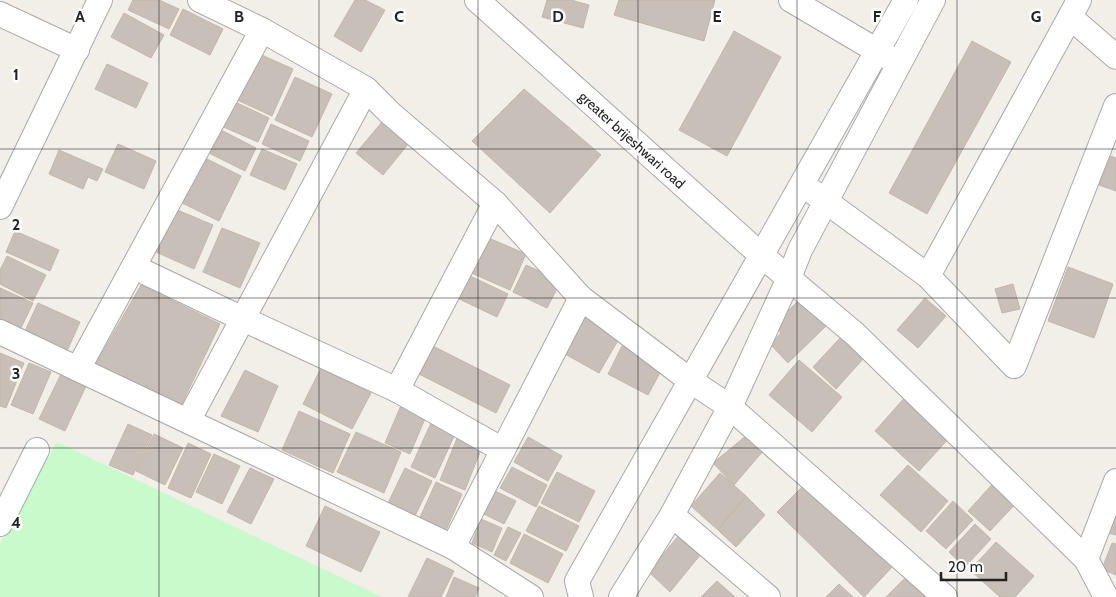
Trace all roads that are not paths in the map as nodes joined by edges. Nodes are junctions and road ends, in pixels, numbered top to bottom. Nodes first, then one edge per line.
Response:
1 (100, 0) edge
2 (200, 0) edge
3 (477, 0) edge
4 (791, 0) edge
5 (906, 0) edge
6 (933, 0) edge
7 (1074, 8) edge
8 (0, 14) edge
9 (262, 30) junction
10 (77, 50) junction
11 (878, 50) junction
12 (1116, 57) edge
13 (899, 64) junction
14 (366, 88) junction
15 (1116, 106) edge
16 (802, 184) junction
17 (824, 201) junction
18 (495, 203) junction
19 (0, 207) edge
20 (761, 255) junction
21 (134, 266) junction
22 (928, 276) junction
23 (789, 278) junction
24 (581, 298) junction
25 (243, 319) junction
26 (0, 332) edge
27 (78, 369) junction
28 (691, 381) junction
29 (398, 390) junction
30 (730, 407) junction
31 (188, 421) junction
32 (37, 450) dead end
33 (503, 450) junction
34 (1116, 481) edge
35 (672, 515) junction
36 (0, 524) edge
37 (453, 547) junction
38 (1086, 559) junction
39 (532, 597) edge
40 (581, 597) edge
41 (621, 597) edge
42 (768, 597) edge
43 (946, 597) edge
44 (1106, 597) edge

1 - 10 street
2 - 9 street
3 - 20 street, greater brijeshwari road
4 - 11 street
5 - 11 street
6 - 13 street
7 - 12 street
7 - 22 street
8 - 10 street
9 - 14 street
9 - 21 street
10 - 19 street
11 - 13 street
11 - 16 street
13 - 17 street
14 - 18 street
14 - 25 street
15 - 22 street
16 - 17 street
16 - 20 street
17 - 22 street
17 - 23 street
18 - 24 street
18 - 29 street
20 - 23 street, greater brijeshwari road
20 - 28 street
21 - 25 street
21 - 27 street
23 - 30 street
23 - 38 street, greater brijeshwari road
24 - 28 street
24 - 33 street
25 - 29 street
25 - 31 street
26 - 27 street
27 - 31 street
28 - 30 street
28 - 40 street
29 - 33 street
30 - 35 street
30 - 43 street
31 - 37 street
32 - 36 street
33 - 37 street
34 - 38 street
35 - 41 street
35 - 42 street
37 - 39 street
38 - 44 street, greater brijeshwari road

